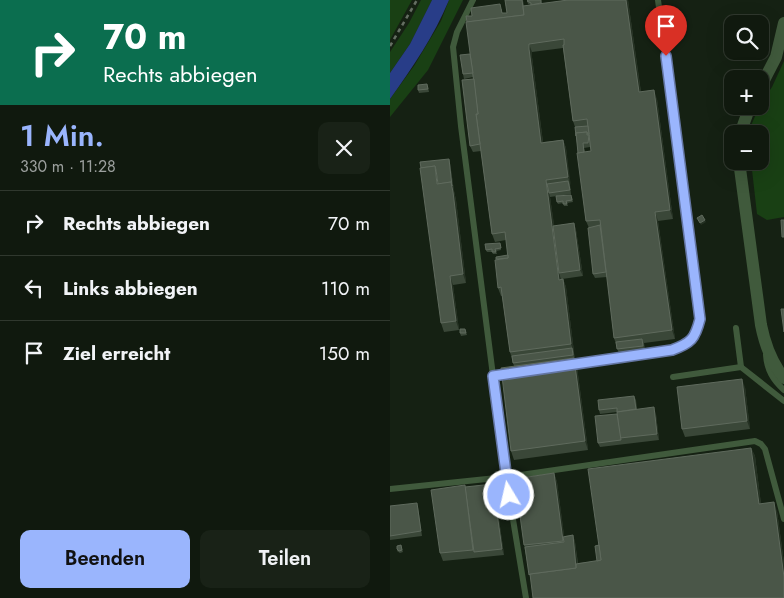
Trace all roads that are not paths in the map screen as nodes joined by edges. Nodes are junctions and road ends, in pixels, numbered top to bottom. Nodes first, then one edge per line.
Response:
1 (473, 0) edge
2 (658, 0) edge
3 (784, 23) edge
4 (769, 71) edge
5 (740, 170) edge
6 (736, 328) dead end
7 (766, 346) junction
8 (559, 366) edge
9 (742, 367) junction
10 (502, 375) edge
11 (493, 376) junction
12 (673, 377) dead end
13 (784, 378) edge
14 (784, 390) edge
15 (784, 401) edge
16 (506, 478) junction
17 (390, 490) edge
18 (784, 519) edge
19 (526, 598) edge

1 - 11 lane
2 - 8 lane
3 - 4 street
5 - 7 street
6 - 9 lane
7 - 13 street
7 - 14 lane
9 - 12 lane
9 - 15 lane
10 - 11 lane
11 - 16 lane
16 - 17 lane
16 - 18 lane
16 - 19 lane

